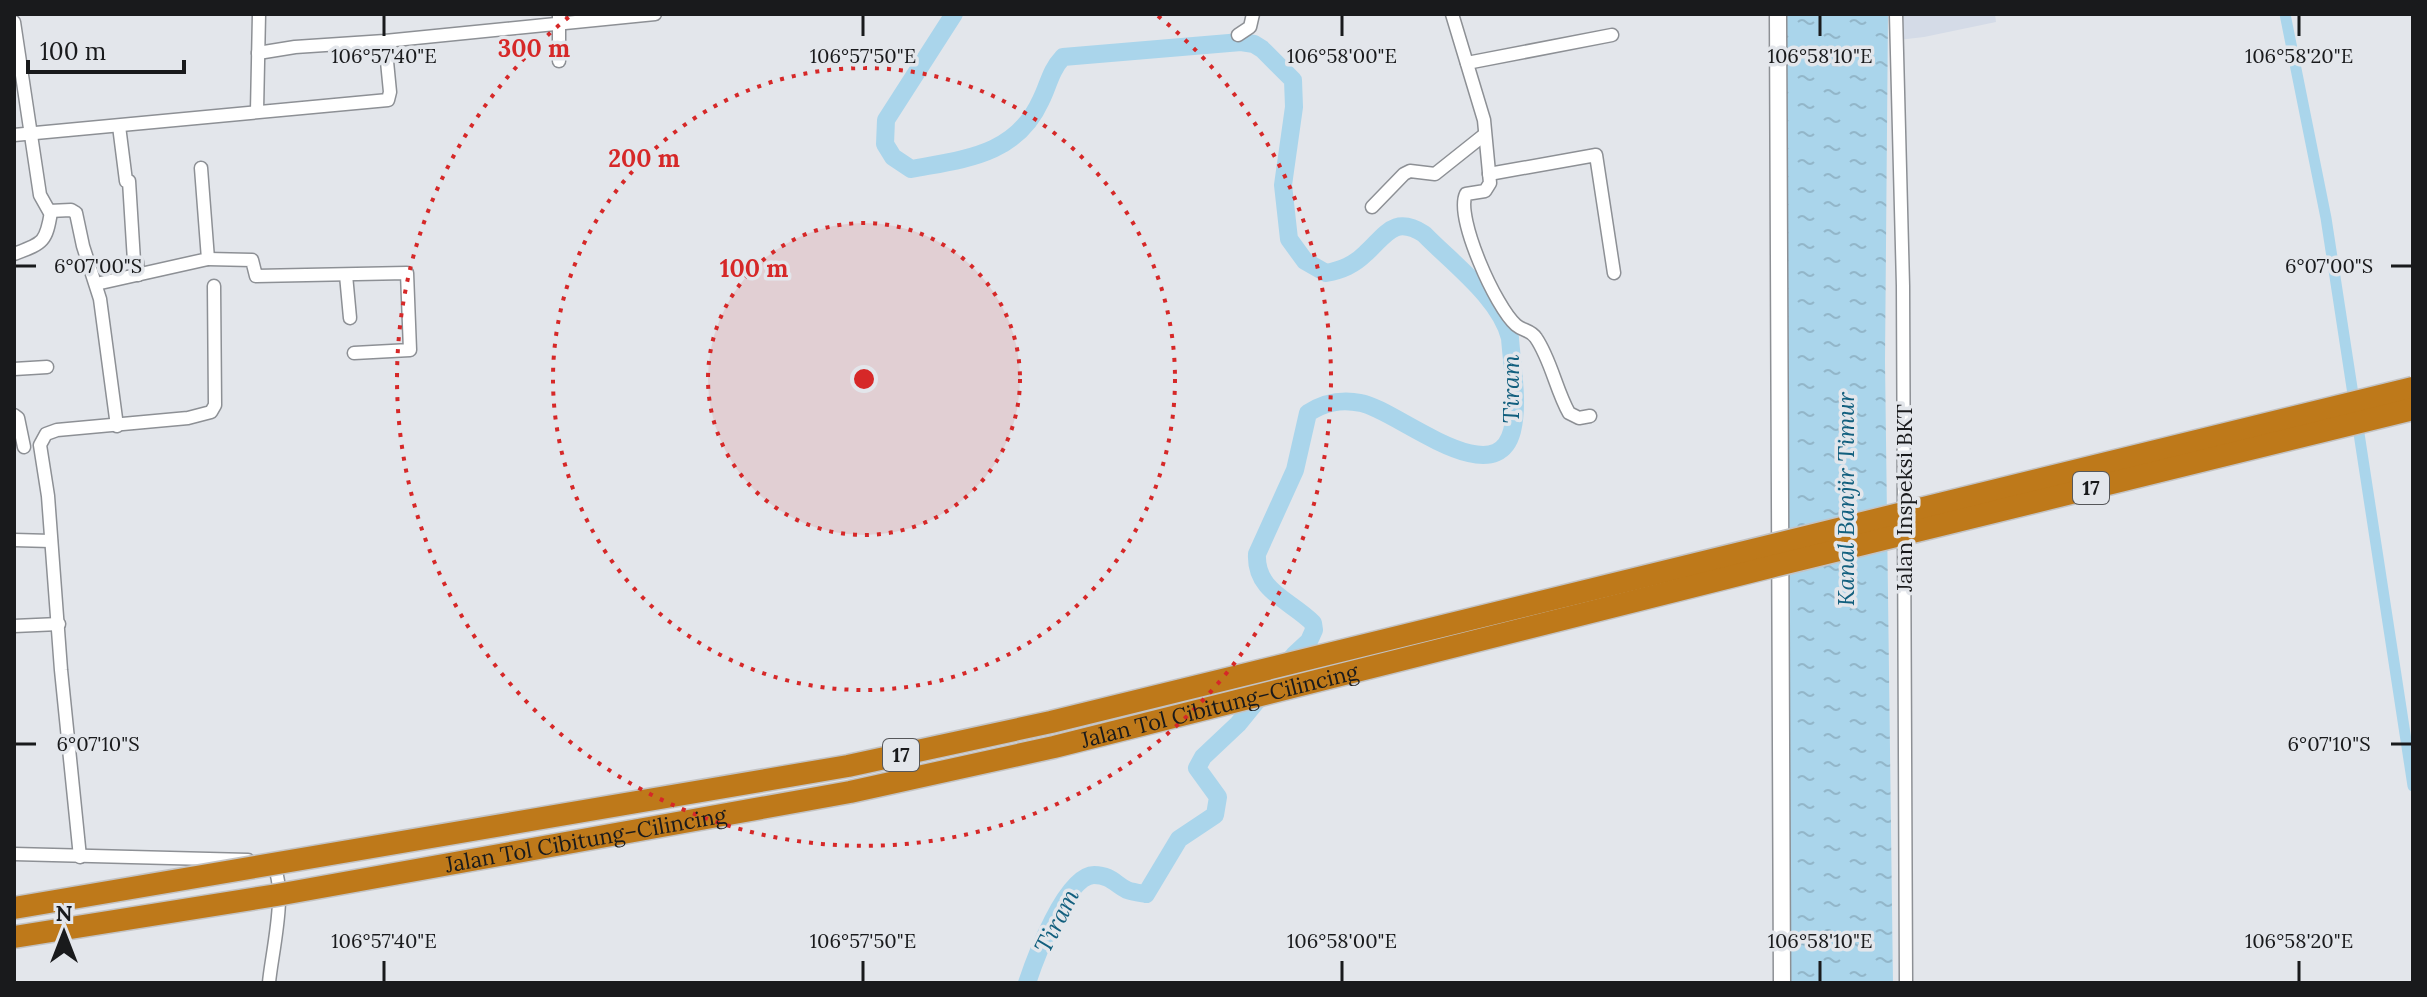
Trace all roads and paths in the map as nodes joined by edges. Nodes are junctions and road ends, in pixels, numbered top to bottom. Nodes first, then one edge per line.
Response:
1 (259, 14) edge
2 (655, 14) edge
3 (1253, 14) edge
4 (1452, 14) edge
5 (1778, 14) edge
6 (1896, 14) edge
7 (560, 19) edge
8 (14, 22) edge
9 (1238, 35) dead end
10 (1612, 35) dead end
11 (385, 41) junction
12 (258, 53) junction
13 (559, 61) dead end
14 (1467, 63) junction
15 (257, 111) junction
16 (119, 126) junction
17 (30, 133) junction
18 (14, 135) edge
19 (1484, 135) junction
20 (201, 168) dead end
21 (1489, 174) junction
22 (1372, 207) dead end
23 (51, 212) junction
24 (14, 254) edge
25 (208, 259) junction
26 (1614, 273) dead end
27 (138, 275) junction
28 (346, 275) junction
29 (96, 284) junction
30 (214, 286) dead end
31 (350, 318) dead end
32 (354, 353) dead end
33 (47, 367) dead end
34 (14, 369) edge
35 (2413, 388) edge
36 (2413, 409) edge
37 (14, 415) edge
38 (1590, 416) dead end
39 (117, 426) junction
40 (40, 445) junction
41 (19, 448) edge
42 (14, 540) edge
43 (51, 541) junction
44 (59, 624) junction
45 (14, 626) edge
46 (14, 854) edge
47 (80, 857) junction
48 (14, 908) edge
49 (14, 937) edge
50 (269, 983) edge
51 (1782, 983) edge
52 (1906, 983) edge

1 - 12 street
2 - 7 street
3 - 9 street
4 - 14 street
5 - 51 street
6 - 52 street, Jalan Inspeksi BKT
7 - 11 street
7 - 13 street
8 - 17 street
10 - 14 street
11 - 12 street
11 - 15 street
12 - 15 street
14 - 19 street
15 - 16 street
16 - 17 street
16 - 27 street
17 - 18 street
17 - 23 street
19 - 21 street
19 - 22 street
20 - 25 street
21 - 26 street
21 - 38 street
23 - 24 street
23 - 29 street
25 - 27 street
25 - 28 street
27 - 29 street
28 - 31 street
28 - 32 street
29 - 39 street
30 - 39 street
33 - 34 street
35 - 48 highway, Jalan Tol Cibitung–Cilincing / 17, bridge
36 - 49 highway, Jalan Tol Cibitung–Cilincing / 17, bridge
37 - 41 street
39 - 40 street
40 - 41 street
40 - 43 street
42 - 43 street
43 - 44 street
44 - 45 street
44 - 47 street
46 - 47 street
47 - 50 street

